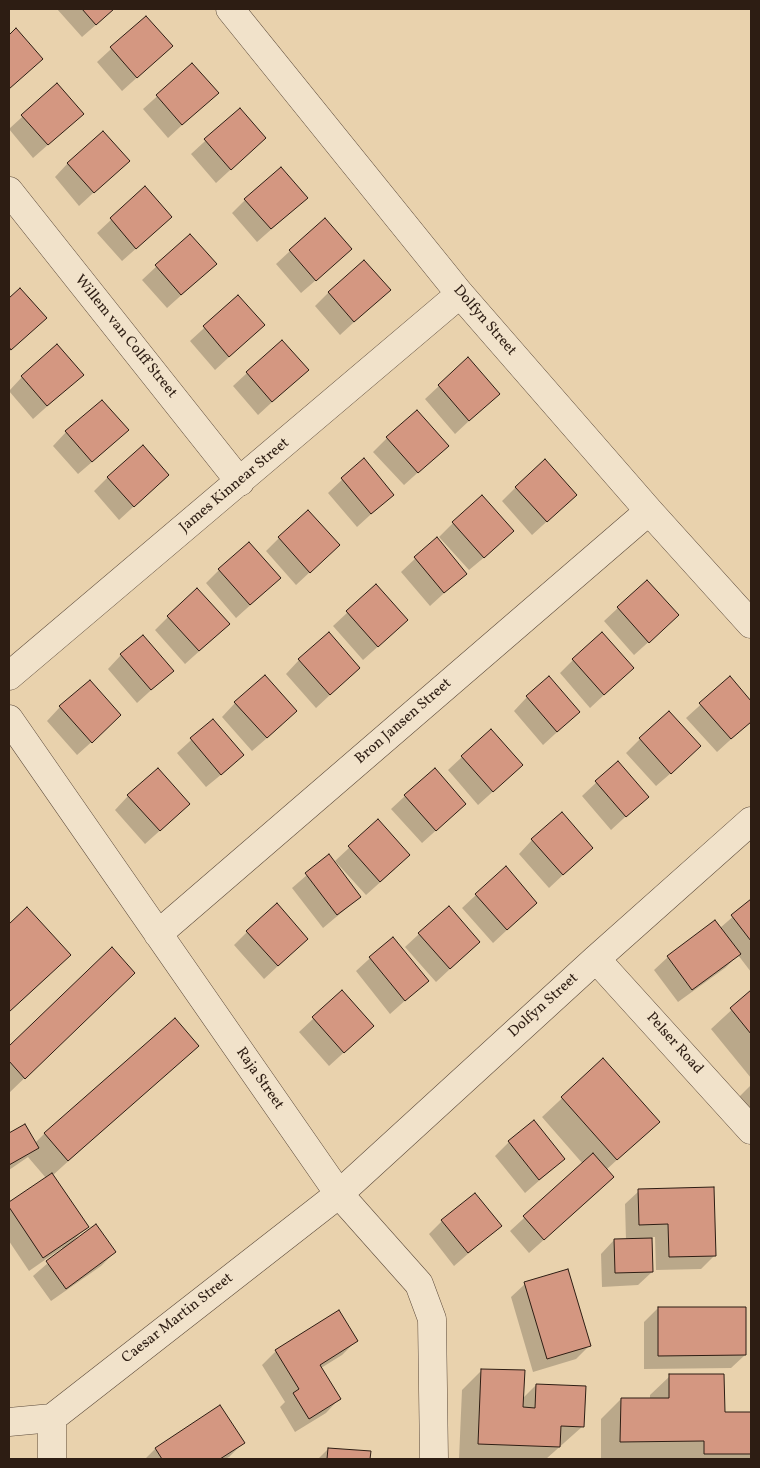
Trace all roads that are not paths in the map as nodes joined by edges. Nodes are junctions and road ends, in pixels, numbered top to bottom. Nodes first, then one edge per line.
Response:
1 (230, 9) edge
2 (9, 191) edge
3 (460, 294) junction
4 (240, 482) junction
5 (649, 511) junction
6 (751, 624) edge
7 (9, 676) edge
8 (9, 719) edge
9 (751, 821) edge
10 (158, 934) junction
11 (596, 959) junction
12 (751, 1130) edge
13 (339, 1194) junction
14 (52, 1418) junction
15 (9, 1422) edge
16 (52, 1459) edge
17 (434, 1459) edge

1 - 3 street, Dolfyn Street
2 - 4 street, Willem van Colff Street
3 - 4 street, James Kinnear Street
3 - 5 street, Dolfyn Street
4 - 7 street, James Kinnear Street
5 - 6 street, Dolfyn Street
5 - 10 street, Bron Jansen Street
8 - 10 street, Raja Street
9 - 11 street, Dolfyn Street
10 - 13 street, Raja Street
11 - 12 street, Pelser Road
11 - 13 street, Dolfyn Street
13 - 14 street, Caesar Martin Street
13 - 17 street, Raja Street
14 - 15 street
14 - 16 street

